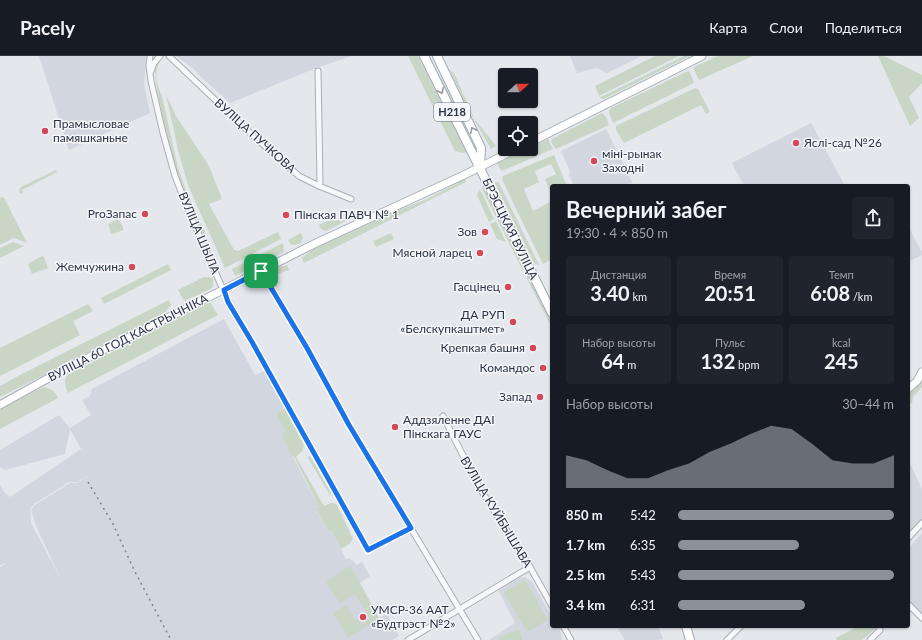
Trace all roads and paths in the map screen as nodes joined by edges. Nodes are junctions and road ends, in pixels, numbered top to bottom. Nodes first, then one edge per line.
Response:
1 (150, 56) edge
2 (160, 56) edge
3 (169, 56) edge
4 (424, 56) edge
5 (437, 56) edge
6 (702, 56) edge
7 (318, 71) dead end
8 (151, 74) junction
9 (538, 138) edge
10 (502, 156) edge
11 (479, 167) junction
12 (319, 186) junction
13 (351, 198) dead end
14 (261, 271) junction
15 (224, 290) junction
16 (550, 309) edge
17 (922, 372) edge
18 (910, 387) edge
19 (0, 405) edge
20 (443, 416) dead end
21 (922, 523) edge
22 (411, 528) junction
23 (910, 536) edge
24 (530, 567) junction
25 (550, 602) edge
26 (910, 606) edge
27 (460, 608) junction
28 (922, 618) edge
29 (564, 628) edge
30 (687, 628) edge
31 (738, 628) edge
32 (880, 630) dead end
33 (408, 640) edge
34 (478, 640) edge
35 (571, 640) edge
36 (690, 640) edge
37 (727, 640) edge
38 (870, 640) edge

1 - 8 street, ВУЛІЦА ШЫЛА
2 - 8 street
3 - 12 street, ВУЛІЦА ПУЧКОВА
4 -> 11 main road, БРЭСЦКАЯ ВУЛІЦА / Н218
11 -> 5 main road, БРЭСЦКАЯ ВУЛІЦА / Н218
6 - 9 street
7 - 12 street
8 - 15 street, ВУЛІЦА ШЫЛА
10 - 11 street, ВУЛІЦА 60 ГОД КАСТРЫЧНІКА
11 - 14 street, ВУЛІЦА 60 ГОД КАСТРЫЧНІКА
11 - 16 main road, БРЭСЦКАЯ ВУЛІЦА / Н218
12 - 13 street, ВУЛІЦА ПУЧКОВА
14 - 15 street, ВУЛІЦА 60 ГОД КАСТРЫЧНІКА
14 - 22 street
15 - 19 street, ВУЛІЦА 60 ГОД КАСТРЫЧНІКА
15 - 22 street, ВУЛІЦА ШЫЛА
17 - 18 street
20 - 24 street, ВУЛІЦА КУЙБЫШАВА
21 - 23 street
22 - 27 street
24 - 25 street, ВУЛІЦА КУЙБЫШАВА
24 - 27 street
26 - 28 street
27 - 33 street
27 - 34 street
29 - 35 street
30 - 36 main road
31 - 37 street
32 - 38 street

